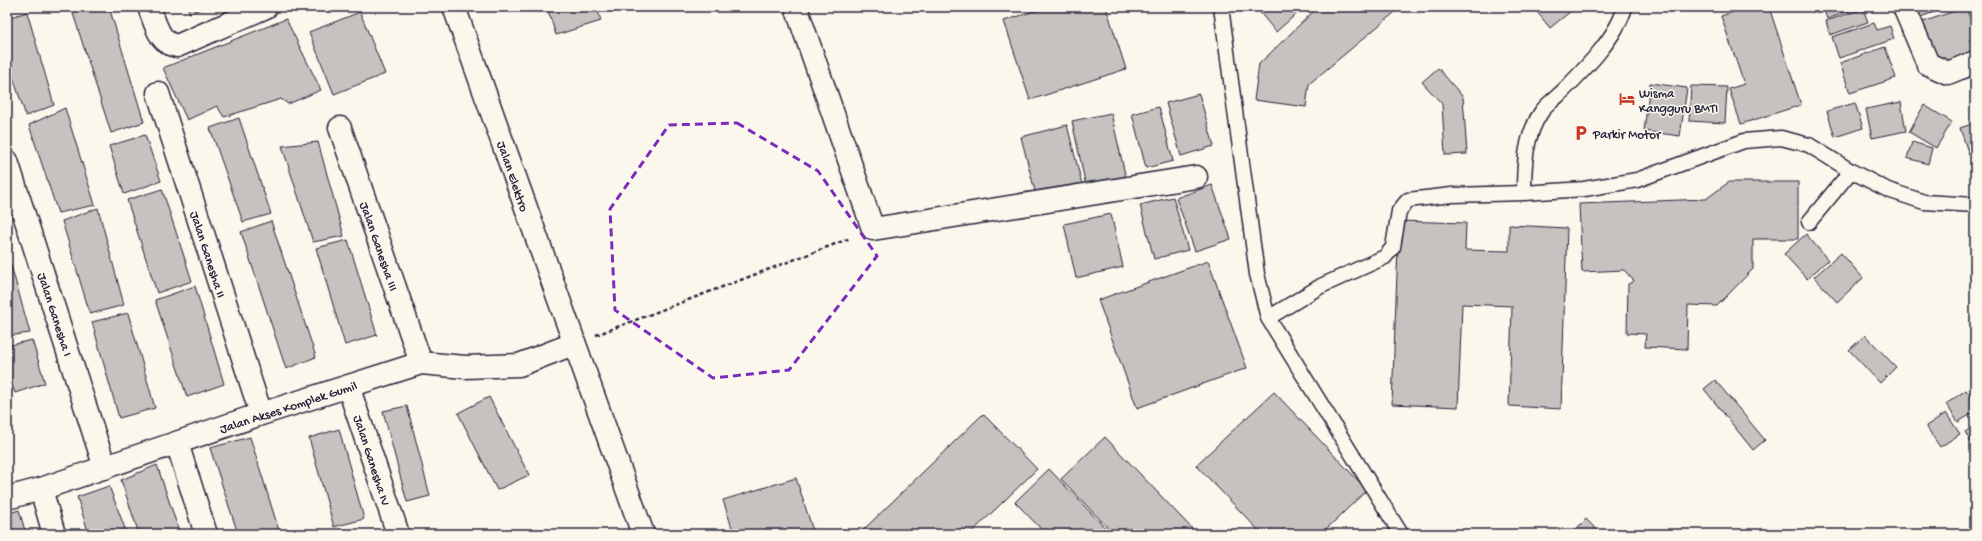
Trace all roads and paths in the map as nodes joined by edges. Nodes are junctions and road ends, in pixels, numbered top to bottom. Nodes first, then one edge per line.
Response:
1 (149, 7) edge
2 (266, 7) edge
3 (454, 7) edge
4 (796, 7) edge
5 (1221, 7) edge
6 (1626, 7) edge
7 (1904, 7) edge
8 (1975, 62) edge
9 (158, 93) dead end
10 (340, 128) dead end
11 (7, 161) edge
12 (1851, 171) junction
13 (1196, 177) dead end
14 (1524, 193) junction
15 (1975, 205) edge
16 (1809, 222) dead end
17 (873, 229) junction
18 (1268, 318) junction
19 (583, 340) junction
20 (420, 363) junction
21 (348, 386) junction
22 (261, 414) junction
23 (177, 443) junction
24 (105, 468) junction
25 (42, 489) junction
26 (7, 498) edge
27 (54, 534) edge
28 (206, 534) edge
29 (398, 534) edge
30 (643, 534) edge
31 (1401, 534) edge

1 - 2 street
3 - 19 street, Jalan Elektro
4 - 17 street
5 - 18 lane
6 - 14 lane
7 - 8 street
9 - 22 street, Jalan Ganesha II
10 - 20 street, Jalan Ganesha III
11 - 24 street, Jalan Ganesha I
12 - 14 lane
12 - 15 lane
12 - 16 lane
13 - 17 street
14 - 18 lane
17 - 19 path
18 - 31 lane
19 - 20 street, Jalan Akses Komplek Gumil
19 - 30 street, Jalan Elektro
20 - 21 street, Jalan Akses Komplek Gumil
21 - 22 street, Jalan Akses Komplek Gumil
21 - 29 street, Jalan Ganesha IV
22 - 23 street, Jalan Akses Komplek Gumil
23 - 24 street, Jalan Akses Komplek Gumil
23 - 28 street
24 - 25 street, Jalan Akses Komplek Gumil
25 - 26 street, Jalan Akses Komplek Gumil
25 - 27 street

